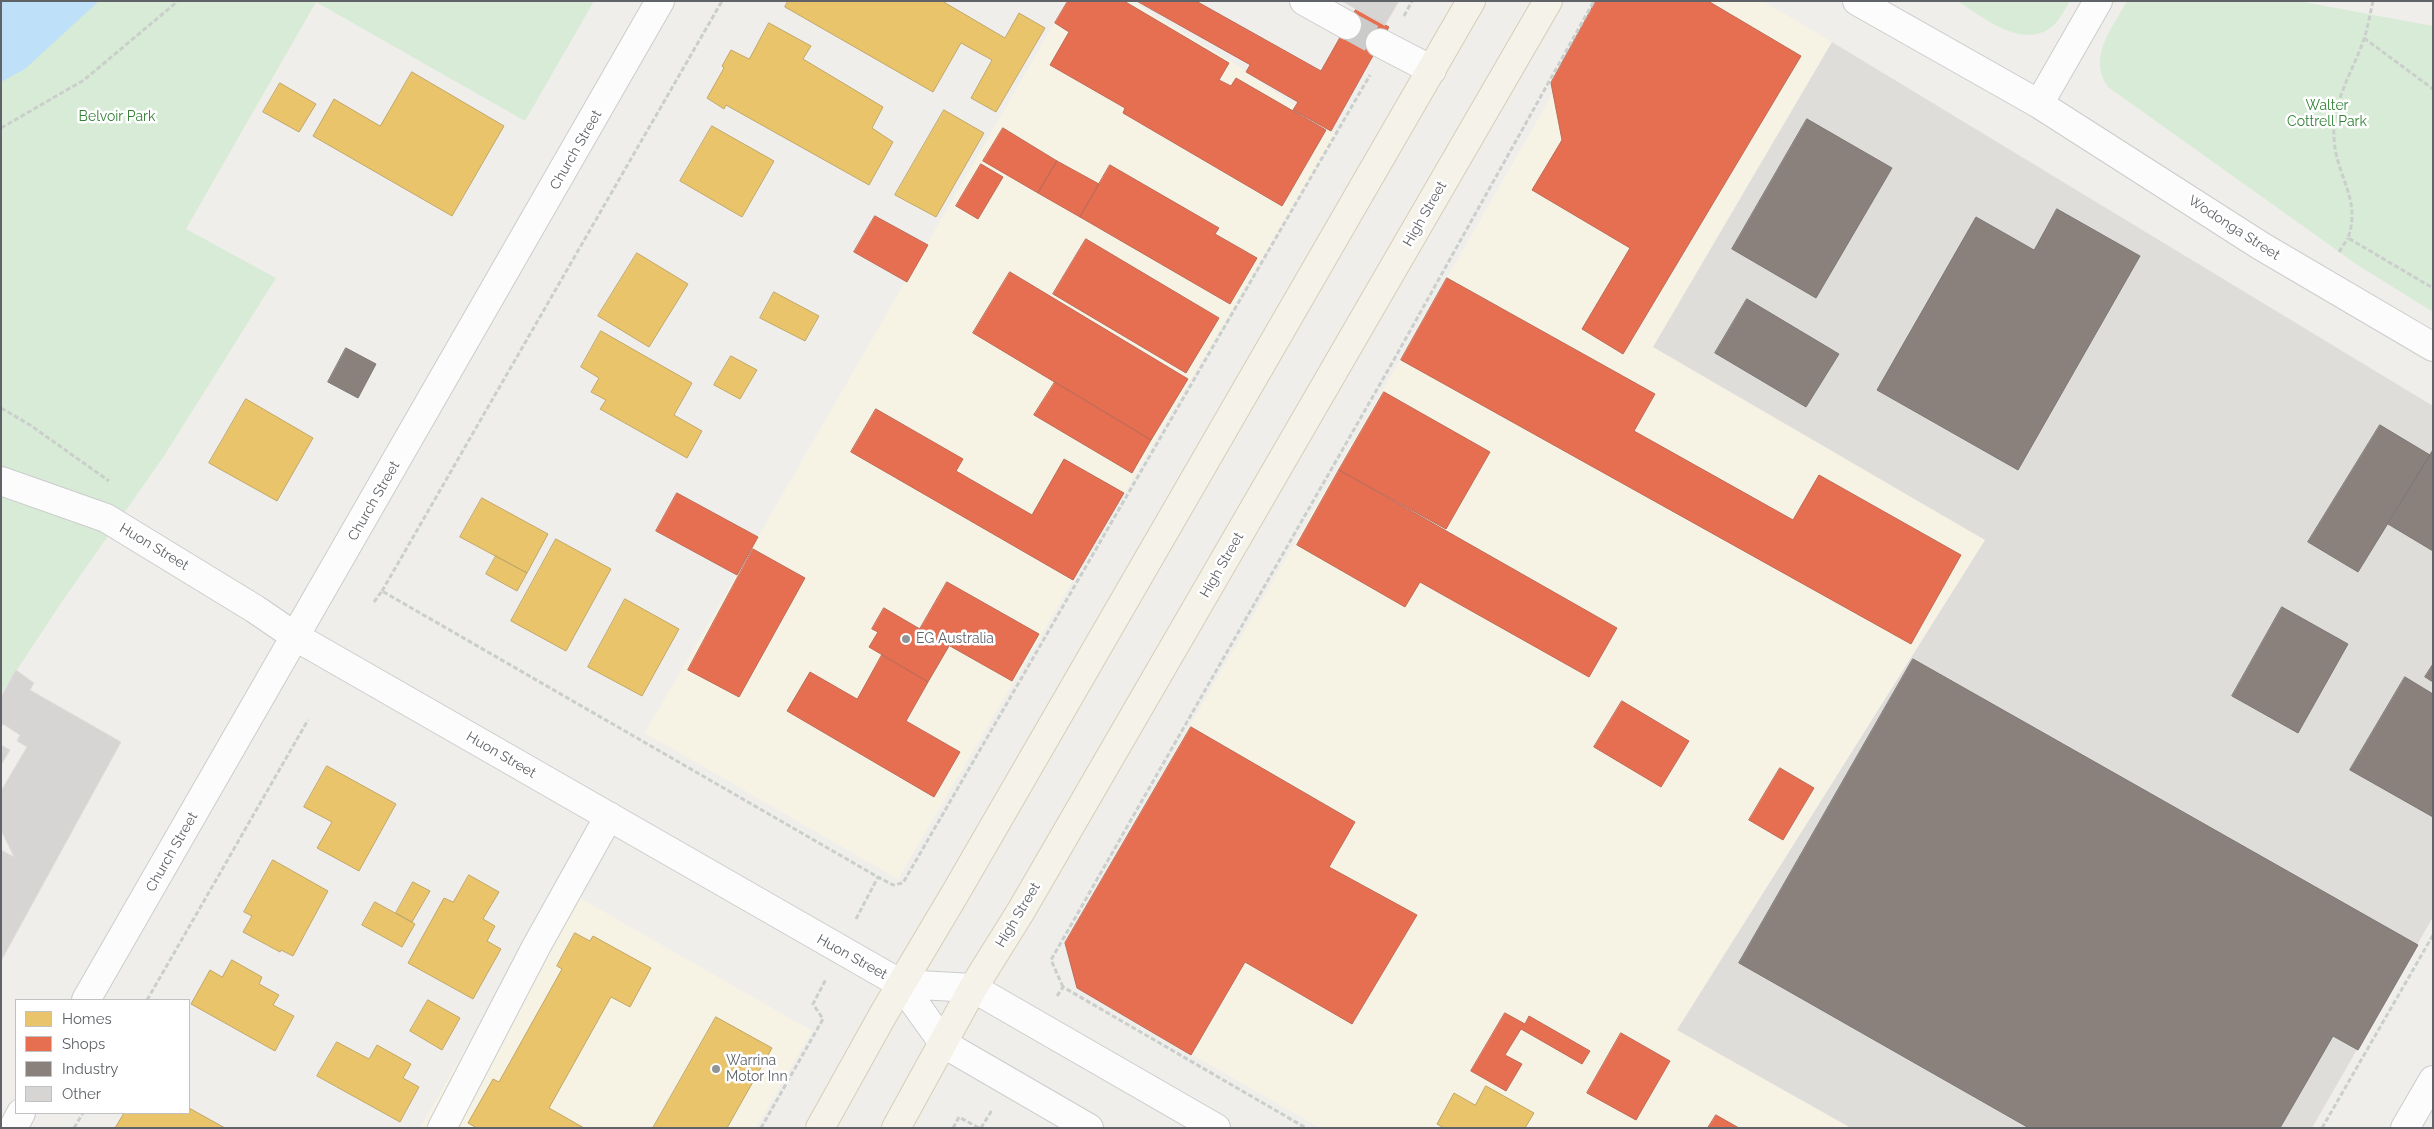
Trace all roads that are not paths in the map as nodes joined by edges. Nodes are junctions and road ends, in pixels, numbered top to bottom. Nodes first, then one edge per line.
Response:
1 (660, 1) edge
2 (1304, 1) edge
3 (1471, 1) edge
4 (1548, 1) edge
5 (1857, 1) edge
6 (2098, 1) edge
7 (1347, 25) tunnel mouth
8 (1383, 45) tunnel mouth
9 (1432, 70) junction
10 (2039, 104) junction
11 (2433, 346) edge
12 (1, 481) edge
13 (296, 637) junction
14 (609, 816) junction
15 (901, 984) junction
16 (973, 988) junction
17 (87, 999) edge
18 (944, 1044) junction
19 (2433, 1080) edge
20 (20, 1114) edge
21 (1215, 1127) edge
22 (12, 1128) edge
23 (442, 1128) edge
24 (820, 1128) edge
25 (896, 1128) edge
26 (1088, 1128) edge
27 (2405, 1128) edge

1 - 13 street, Church Street
2 - 7 street
3 - 9 main road
4 - 16 main road, High Street
5 - 10 street, Wodonga Street
6 - 10 street
8 - 9 street
9 - 15 main road
10 - 11 street, Wodonga Street
12 - 13 street, Huon Street
13 - 14 street, Huon Street
13 - 17 street, Church Street
14 - 15 street, Huon Street
14 - 23 street
15 - 16 street
15 - 18 street
15 - 24 main road
16 - 18 main road, High Street
16 - 21 street
18 - 25 main road, High Street
18 - 26 street
19 - 27 street
20 - 22 street

